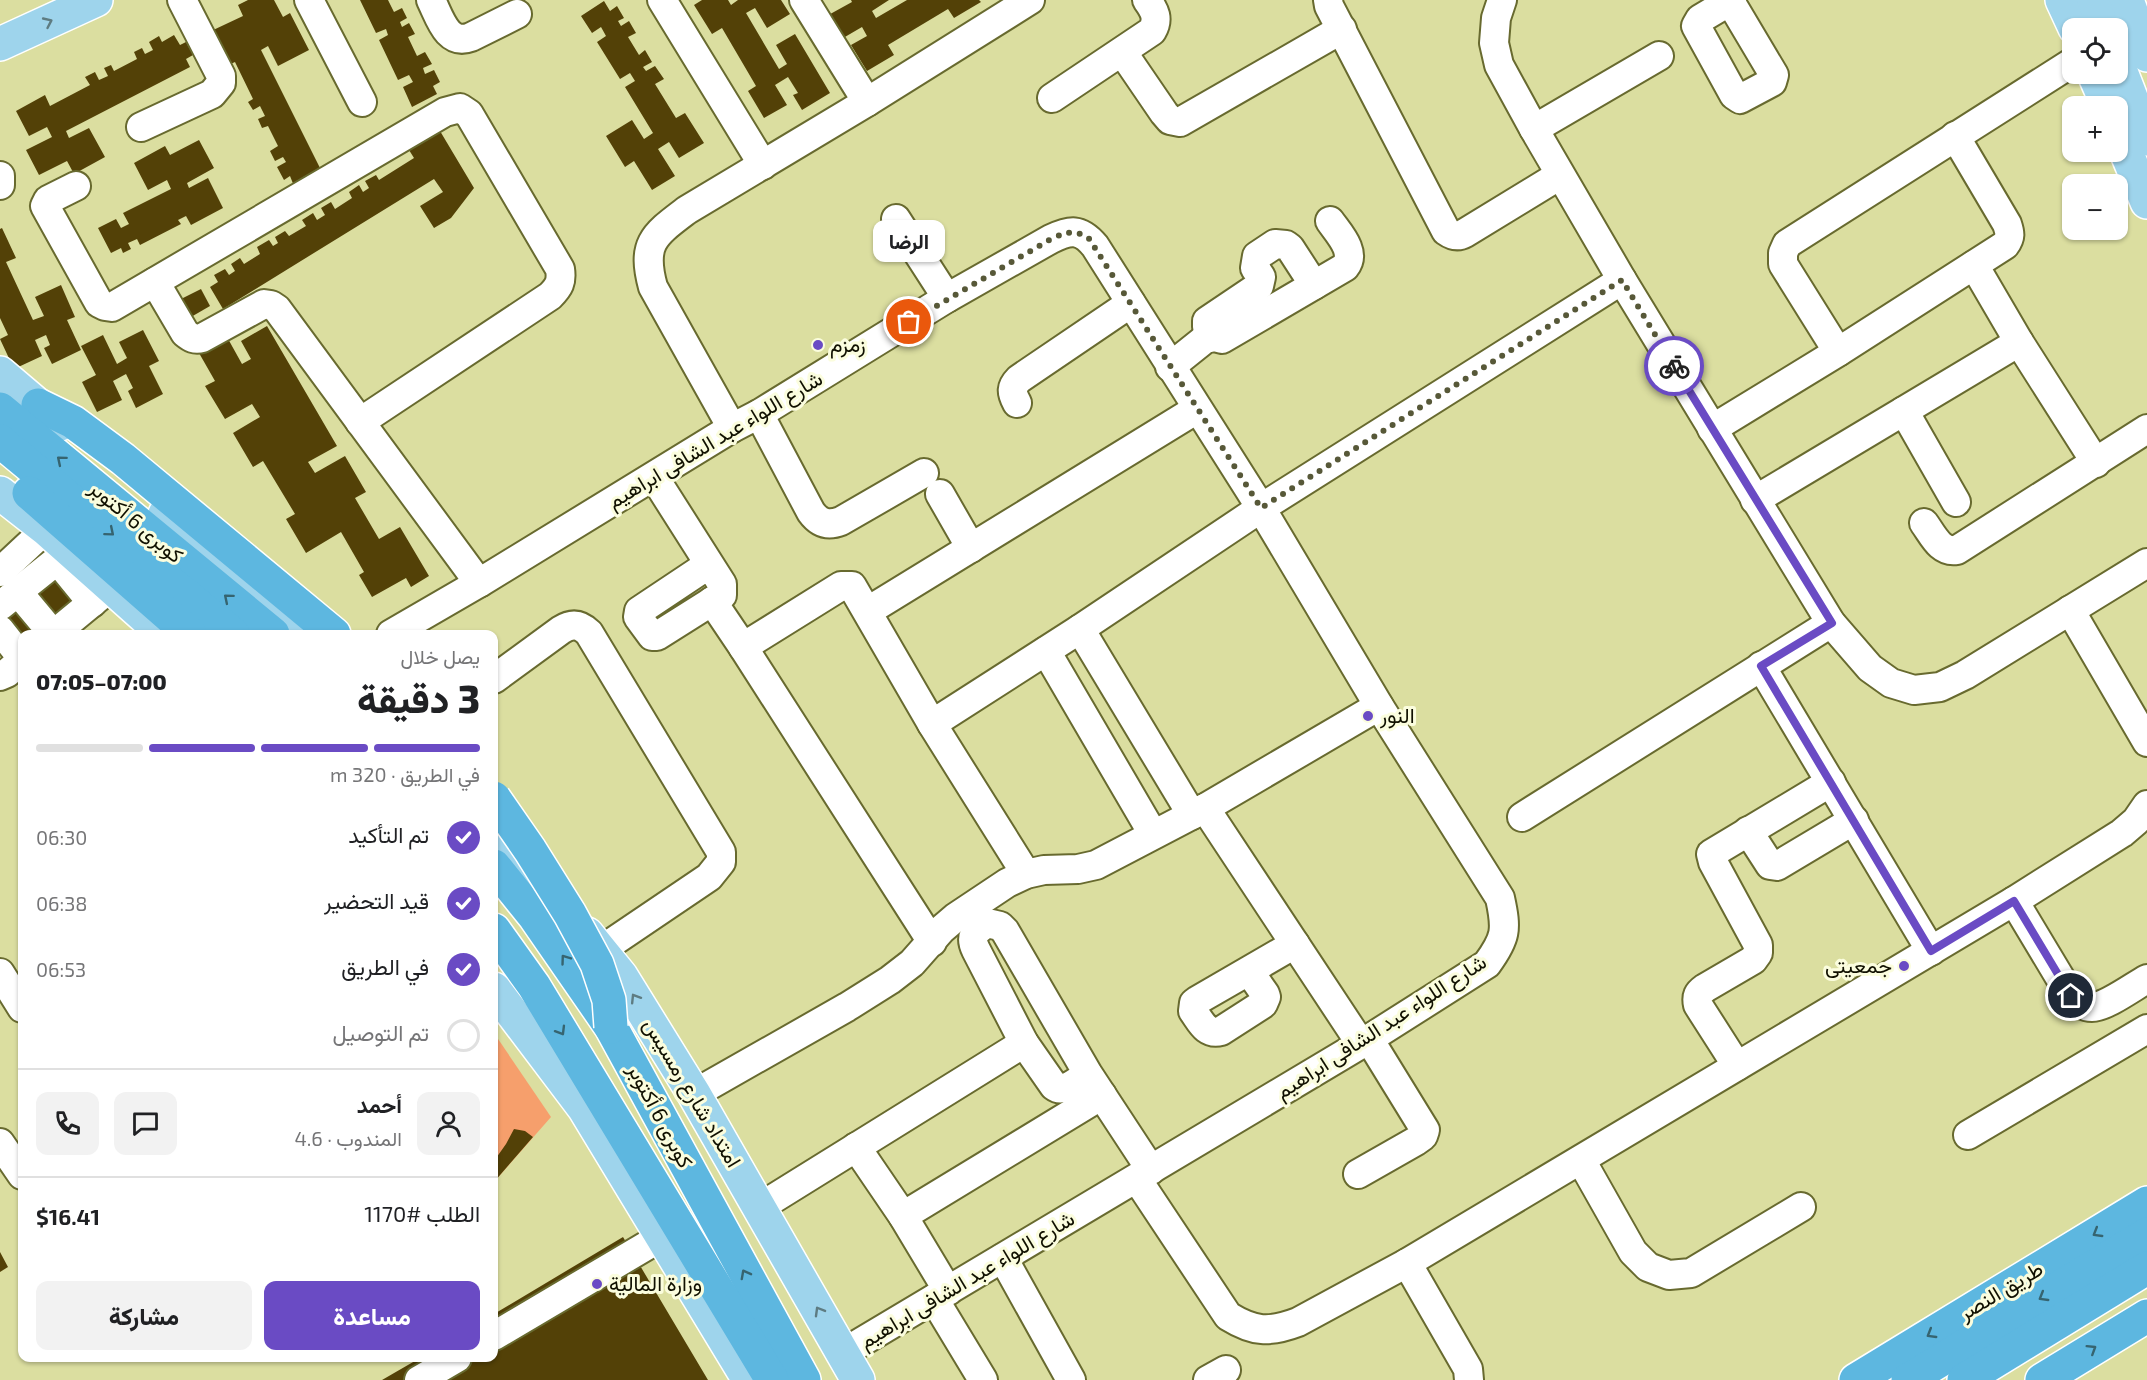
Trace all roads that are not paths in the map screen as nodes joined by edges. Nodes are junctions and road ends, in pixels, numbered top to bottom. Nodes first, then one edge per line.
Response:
1 (96, 0) edge
2 (182, 0) edge
3 (309, 0) edge
4 (430, 0) edge
5 (662, 0) edge
6 (804, 0) edge
7 (1030, 0) edge
8 (1147, 0) edge
9 (1328, 0) edge
10 (1502, 0) edge
11 (2062, 0) edge
12 (2094, 0) edge
13 (2127, 0) edge
14 (517, 14) dead end
15 (2070, 18) edge
16 (2100, 18) edge
17 (1342, 28) junction
18 (0, 44) edge
19 (1122, 53) junction
20 (2147, 55) edge
21 (1659, 56) dead end
22 (2062, 69) edge
23 (2126, 84) edge
24 (1052, 98) dead end
25 (362, 102) dead end
26 (867, 102) junction
27 (141, 127) dead end
28 (1534, 129) junction
29 (1955, 136) junction
30 (2147, 139) edge
31 (2128, 156) edge
32 (763, 165) junction
33 (1560, 175) junction
34 (0, 176) edge
35 (0, 185) edge
36 (76, 186) dead end
37 (2147, 202) edge
38 (896, 219) dead end
39 (1330, 221) dead end
40 (1974, 265) junction
41 (1622, 280) junction
42 (155, 282) junction
43 (1314, 285) junction
44 (947, 298) junction
45 (1131, 303) junction
46 (1214, 337) junction
47 (2019, 342) junction
48 (1838, 352) junction
49 (1170, 367) junction
50 (0, 373) edge
51 (1017, 403) dead end
52 (38, 405) junction
53 (0, 409) edge
54 (1197, 410) junction
55 (1904, 411) junction
56 (759, 414) junction
57 (360, 422) junction
58 (732, 428) junction
59 (1712, 429) junction
60 (2147, 429) edge
61 (0, 441) edge
62 (2096, 463) junction
63 (0, 469) edge
64 (654, 477) junction
65 (0, 493) edge
66 (1755, 500) junction
67 (1956, 502) dead end
68 (1261, 508) junction
69 (1924, 523) dead end
70 (46, 529) junction
71 (971, 548) junction
72 (63, 555) junction
73 (2147, 563) edge
74 (708, 565) junction
75 (478, 584) junction
76 (6, 590) edge
77 (102, 595) junction
78 (712, 601) junction
79 (2070, 610) junction
80 (868, 611) junction
81 (1832, 623) junction
82 (1080, 629) junction
83 (0, 630) edge
84 (49, 630) edge
85 (58, 630) edge
86 (158, 630) edge
87 (185, 630) edge
88 (228, 630) edge
89 (268, 630) edge
90 (300, 630) edge
91 (329, 630) edge
92 (398, 630) edge
93 (743, 647) junction
94 (1046, 651) junction
95 (18, 654) edge
96 (18, 663) edge
97 (1761, 666) junction
98 (0, 676) edge
99 (498, 676) edge
100 (1379, 706) junction
101 (932, 724) junction
102 (2147, 742) edge
103 (1831, 782) junction
104 (498, 804) edge
105 (2147, 805) edge
106 (1198, 811) junction
107 (1522, 817) dead end
108 (1854, 820) junction
109 (1748, 831) junction
110 (498, 834) edge
111 (1153, 834) junction
112 (498, 871) edge
113 (1026, 874) junction
114 (2014, 901) junction
115 (498, 936) edge
116 (932, 942) junction
117 (1294, 944) junction
118 (601, 950) junction
119 (1931, 951) junction
120 (1249, 970) dead end
121 (2147, 979) edge
122 (498, 994) edge
123 (611, 1027) junction
124 (2147, 1029) edge
125 (1365, 1042) junction
126 (1024, 1043) junction
127 (1737, 1066) junction
128 (1095, 1084) junction
129 (694, 1094) junction
130 (1968, 1135) dead end
131 (0, 1143) edge
132 (856, 1146) junction
133 (1581, 1160) junction
134 (18, 1169) edge
135 (1144, 1174) junction
136 (1358, 1174) dead end
137 (2147, 1203) edge
138 (760, 1207) junction
139 (1801, 1207) dead end
140 (903, 1216) junction
141 (2147, 1234) edge
142 (663, 1236) junction
143 (1003, 1258) junction
144 (1407, 1263) junction
145 (2147, 1268) edge
146 (941, 1295) junction
147 (2147, 1316) edge
148 (498, 1334) edge
149 (450, 1362) edge
150 (851, 1367) edge
151 (419, 1380) edge
152 (749, 1380) edge
153 (772, 1380) edge
154 (804, 1380) edge
155 (983, 1380) edge
156 (1071, 1380) edge
157 (1468, 1380) edge
158 (1856, 1380) edge
159 (1908, 1380) edge
160 (1964, 1380) edge
161 (2042, 1380) edge

18 -> 1 main road
2 - 27 street
3 - 25 street
4 - 14 street
5 - 32 street
6 - 26 street
7 - 26 street
8 - 19 street
9 - 17 street
10 - 28 street
11 - 15 main road
12 - 16 main road
13 - 20 main road
17 - 19 street
17 - 33 street
19 - 24 street
21 - 28 street
22 - 29 street
23 - 30 main road
26 - 32 street
28 - 33 street
29 - 40 street
29 - 48 street
31 - 37 main road
32 - 58 street
33 - 41 street
34 - 35 street
36 - 42 street
38 - 44 street
39 - 43 street
40 - 47 street
40 - 48 street
41 - 59 street
41 - 68 street
42 - 57 street
42 - 57 street
43 - 46 street
43 - 46 street
44 - 45 street, شارع اللواء عبد الشافى ابراهيم
44 - 56 street, شارع اللواء عبد الشافى ابراهيم
45 - 49 street, شارع اللواء عبد الشافى ابراهيم
45 - 51 street
46 - 49 street
47 - 55 street
47 - 62 street
48 - 59 street
49 - 54 street, شارع اللواء عبد الشافى ابراهيم
50 - 52 main road
52 - 90 main road
52 - 91 highway
89 -> 53 highway, كوبرى 6 أكتوبر
54 - 68 street, شارع اللواء عبد الشافى ابراهيم
54 - 71 street
55 - 66 street
55 - 67 street
56 - 58 street, شارع اللواء عبد الشافى ابراهيم
56 - 71 street
57 - 75 street
58 - 64 street, شارع اللواء عبد الشافى ابراهيم
59 - 66 street
60 - 62 street
61 -> 88 highway, كوبرى 6 أكتوبر
62 - 69 street
63 - 87 highway
64 - 74 street
64 - 75 street, شارع اللواء عبد الشافى ابراهيم
65 - 70 main road
66 - 81 street
68 - 82 street
68 - 100 street, شارع اللواء عبد الشافى ابراهيم
70 - 72 main road
70 - 76 street
71 - 80 street
72 - 76 street
72 - 77 main road
73 - 79 street
74 - 78 street
74 - 78 street
75 - 92 street, شارع اللواء عبد الشافى ابراهيم
76 - 84 street
77 - 85 street
77 - 86 main road
78 - 93 street
79 - 81 street
79 - 102 street
80 - 93 street
80 - 101 street
81 - 97 street
82 - 94 street
82 - 106 street
83 - 95 street
93 - 116 street
94 - 101 street
94 - 111 street
96 - 98 street
97 - 103 street
97 - 107 street
99 - 118 street
100 - 106 street
100 - 125 street, شارع اللواء عبد الشافى ابراهيم
101 - 113 street
103 - 108 street
103 - 109 street
104 - 123 highway, bridge
105 - 114 street
106 - 111 street
106 - 117 street
108 - 109 street
108 - 119 street
109 - 127 street
110 - 118 main road, امتداد شارع رمسيس
111 - 113 street
123 -> 112 highway, كوبرى 6 أكتوبر
113 - 116 street
114 - 119 street
114 - 121 street
115 -> 153 highway, كوبرى 6 أكتوبر
116 - 129 street
117 - 120 street
117 - 125 street
129 -> 118 main road, امتداد شارع رمسيس
119 - 127 street
122 - 142 main road
154 -> 123 highway, كوبرى 6 أكتوبر
124 - 130 street
125 - 135 street, شارع اللواء عبد الشافى ابراهيم
125 - 136 street
126 - 128 street
126 - 128 street
126 - 132 street
127 - 133 street
128 - 135 street
128 - 140 street
129 - 138 main road, امتداد شارع رمسيس
131 - 134 street
132 - 138 street
132 - 140 street
133 - 139 street
133 - 144 street
135 - 143 street, شارع اللواء عبد الشافى ابراهيم
135 - 144 street
137 -> 158 highway, طريق النصر
150 -> 138 main road, امتداد شارع رمسيس
140 - 146 street
141 -> 159 highway
142 - 148 street
142 - 152 main road
143 - 146 street, شارع اللواء عبد الشافى ابراهيم
143 - 156 street
144 - 157 street
145 - 160 highway
146 - 150 street, شارع اللواء عبد الشافى ابراهيم
146 - 155 street
161 -> 147 highway
149 - 151 street

